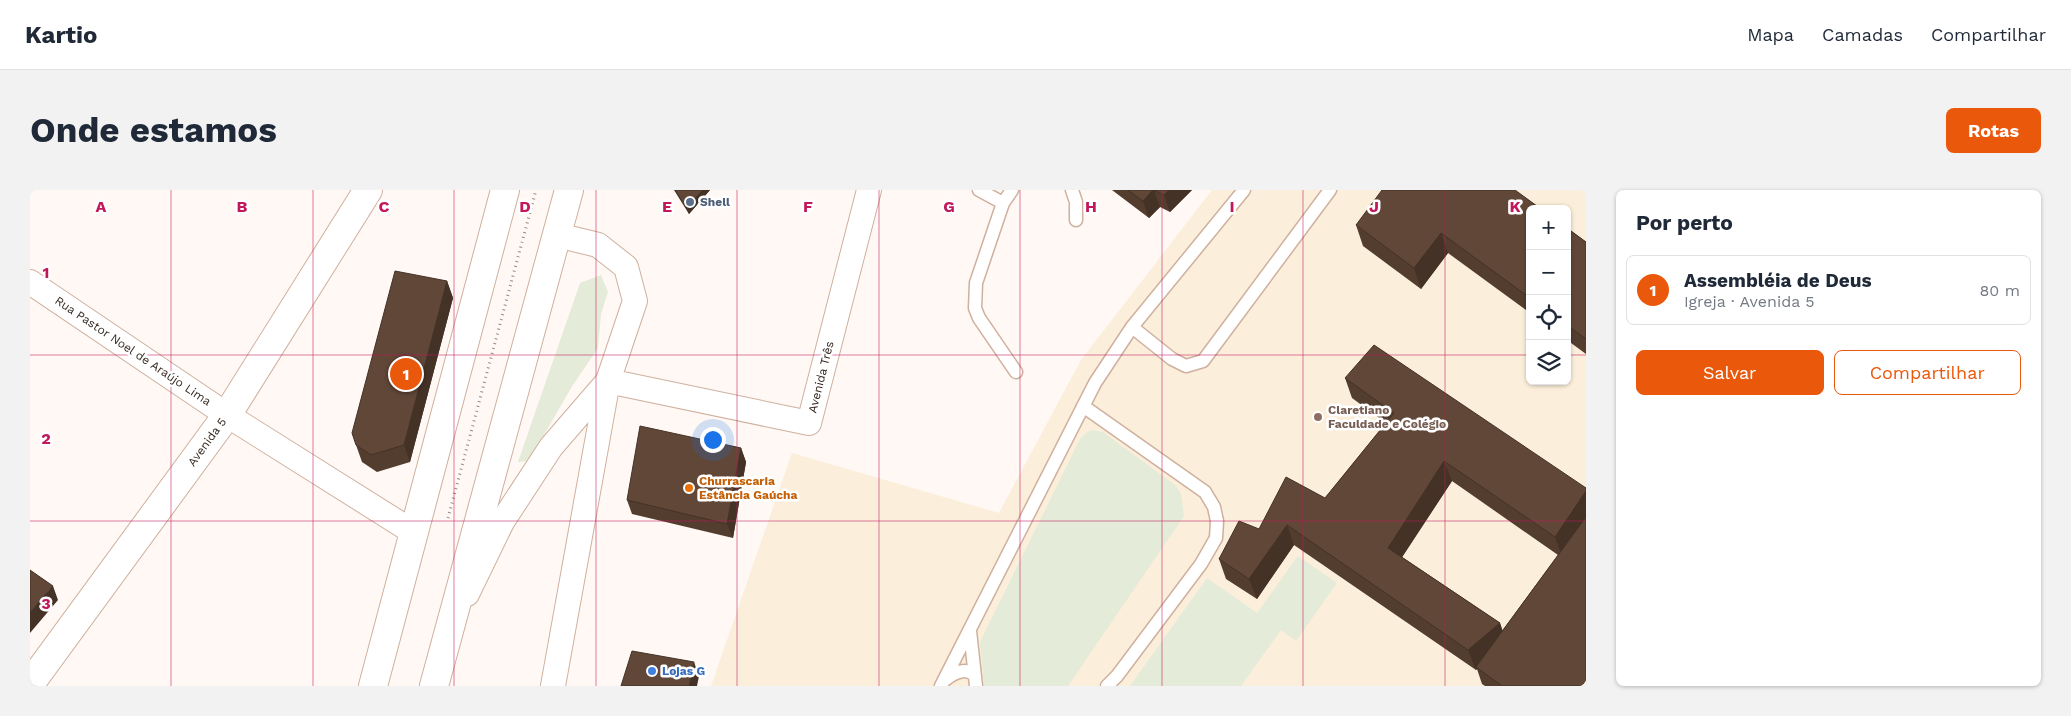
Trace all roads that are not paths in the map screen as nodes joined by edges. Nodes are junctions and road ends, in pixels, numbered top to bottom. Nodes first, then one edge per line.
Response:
1 (368, 190) edge
2 (505, 190) edge
3 (569, 190) edge
4 (869, 190) edge
5 (979, 190) edge
6 (1012, 190) edge
7 (1072, 190) edge
8 (1244, 190) edge
9 (1330, 190) edge
10 (1003, 203) junction
11 (1076, 220) dead end
12 (557, 234) junction
13 (30, 282) edge
14 (1132, 327) junction
15 (1016, 372) dead end
16 (608, 381) junction
17 (1083, 406) junction
18 (227, 415) junction
19 (413, 532) junction
20 (449, 631) junction
21 (970, 631) junction
22 (976, 681) edge
23 (943, 683) edge
24 (30, 684) edge
25 (373, 686) edge
26 (434, 686) edge
27 (553, 686) edge
28 (1107, 686) edge

1 - 18 main road, Avenida 5
2 - 19 main road
3 - 12 main road
4 - 16 street, Avenida Três
5 - 10 lane
6 - 10 lane
7 - 11 lane
8 - 14 lane
9 - 14 lane
10 - 15 lane
12 - 16 street
12 - 20 main road
13 - 18 street, Rua Pastor Noel de Araújo Lima
14 - 17 lane
16 - 20 street
16 - 27 street
17 - 21 lane
17 - 28 lane
18 - 19 street, Rua Pastor Noel de Araújo Lima
18 - 24 main road, Avenida 5
19 - 25 main road
20 - 26 main road
21 - 22 lane
21 - 23 lane
22 - 23 lane

